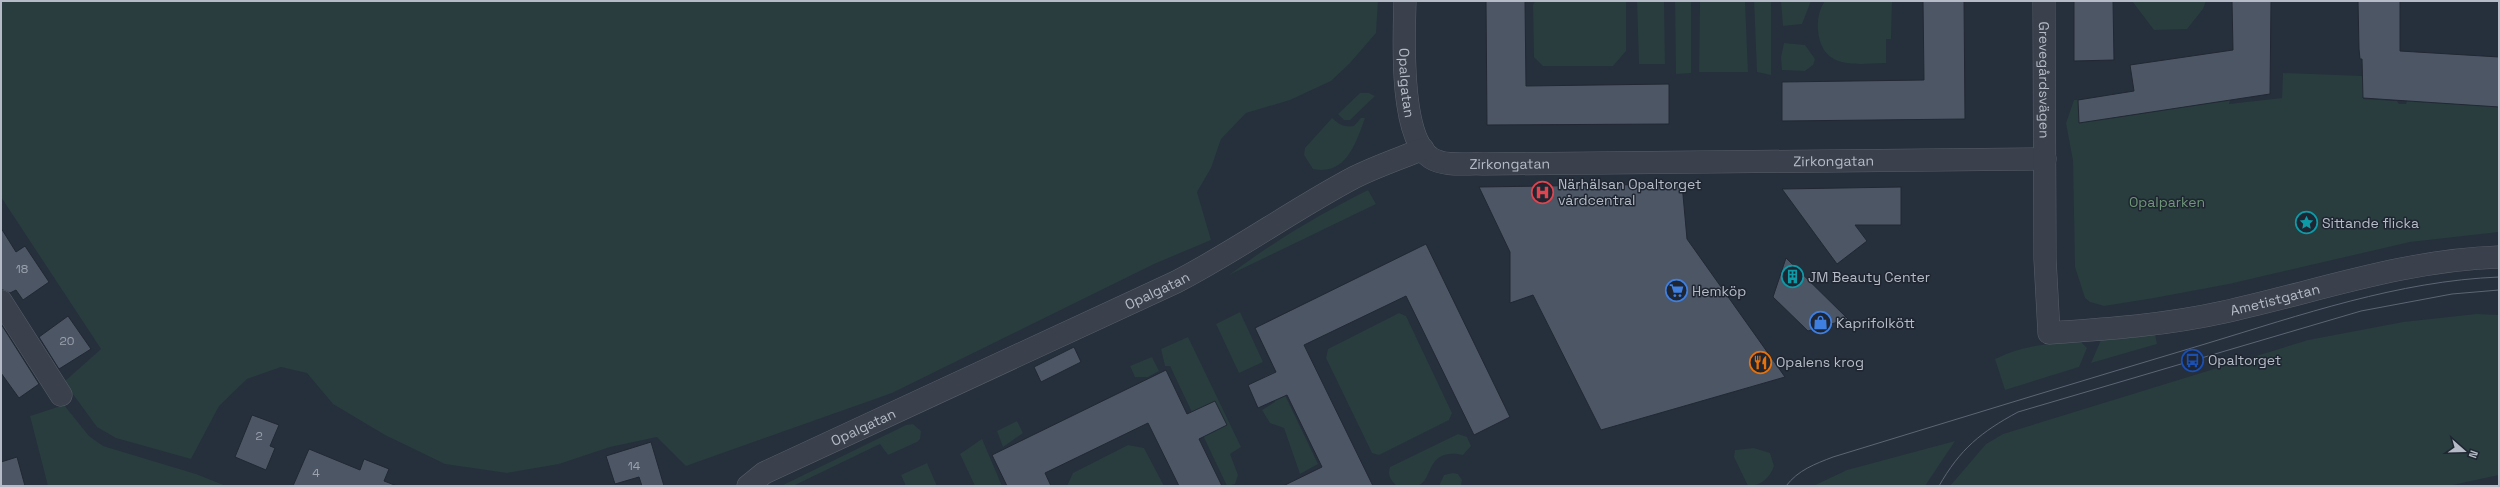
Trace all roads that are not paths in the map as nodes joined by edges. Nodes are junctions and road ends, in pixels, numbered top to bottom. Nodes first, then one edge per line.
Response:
1 (1405, 1) edge
2 (2044, 1) edge
3 (1423, 149) junction
4 (2045, 159) junction
5 (2499, 257) edge
6 (1, 301) edge
7 (61, 395) dead end
8 (748, 486) edge

1 - 3 street, Opalgatan
2 - 4 street, Grevegårdsvägen
3 - 4 street, Zirkongatan
3 - 8 street, Opalgatan
4 - 5 street, Ametistgatan
6 - 7 street

